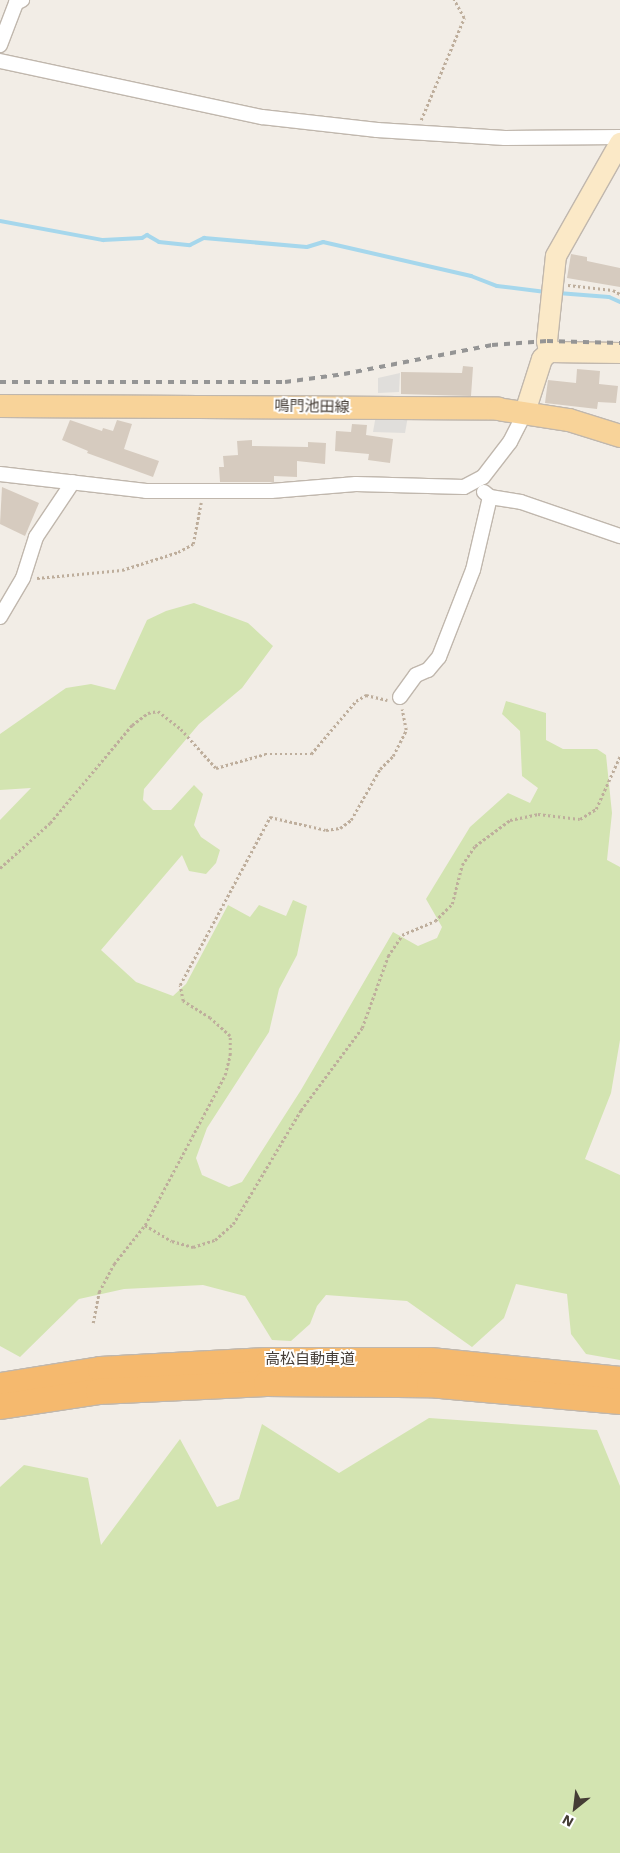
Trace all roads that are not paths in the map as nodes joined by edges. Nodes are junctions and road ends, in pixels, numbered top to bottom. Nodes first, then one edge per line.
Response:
1 (16, 1) edge
2 (0, 45) edge
3 (0, 61) edge
4 (620, 137) edge
5 (620, 143) edge
6 (549, 352) junction
7 (620, 353) edge
8 (0, 406) edge
9 (525, 412) junction
10 (620, 436) edge
11 (0, 474) edge
12 (73, 482) junction
13 (473, 484) junction
14 (490, 497) junction
15 (620, 536) edge
16 (0, 618) edge
17 (400, 697) road end
18 (620, 1379) edge
19 (0, 1385) edge
20 (620, 1401) edge
21 (0, 1406) edge

1 - 2 street
3 - 4 street
5 - 6 main road
6 - 7 main road
6 - 9 main road
8 - 9 main road, 鳴門池田線
9 - 10 main road, 鳴門池田線
9 - 13 street
11 - 12 street
12 - 13 street
12 - 16 street
13 - 14 street
14 - 15 street
14 - 17 street
18 - 19 highway, 高松自動車道
20 - 21 highway, 高松自動車道

